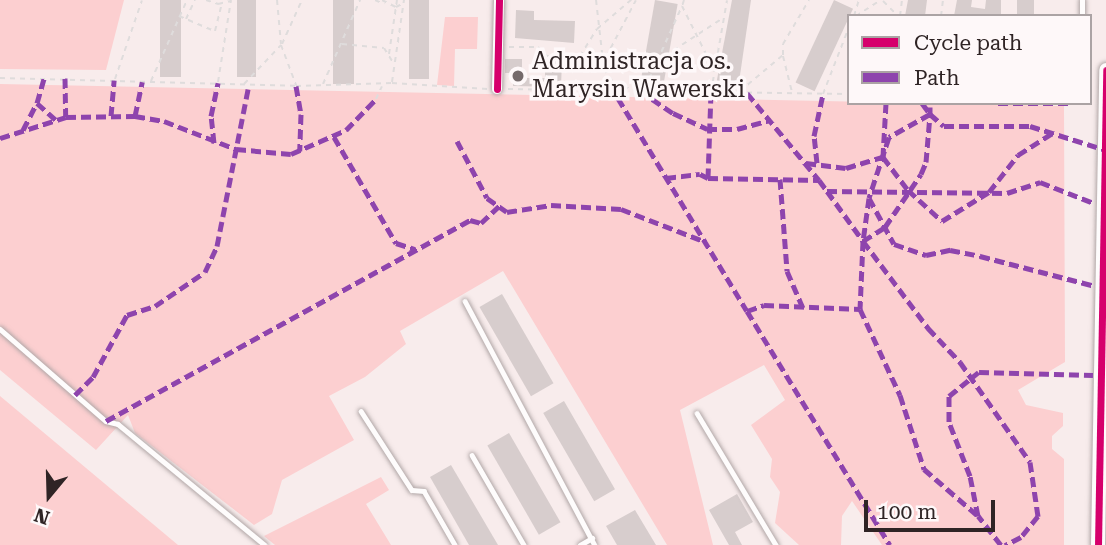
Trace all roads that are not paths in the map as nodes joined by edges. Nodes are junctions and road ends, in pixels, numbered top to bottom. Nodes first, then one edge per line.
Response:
1 (499, 0) edge
2 (1106, 70) edge
3 (497, 89) road end
4 (1106, 158) edge
5 (465, 301) dead end
6 (0, 329) edge
7 (362, 411) dead end
8 (697, 413) dead end
9 (472, 456) dead end
10 (1102, 476) junction
11 (1106, 511) edge
12 (592, 538) junction
13 (265, 545) edge
14 (455, 545) edge
15 (524, 545) edge
16 (580, 545) edge
17 (595, 545) edge
18 (776, 545) edge
19 (1098, 545) edge

1 - 3 street
2 - 4 street
4 - 10 street
5 - 12 lane
6 - 13 lane
7 - 14 lane
8 - 18 lane
9 - 15 lane
10 - 11 street
10 - 19 street
12 - 16 lane
12 - 17 lane

